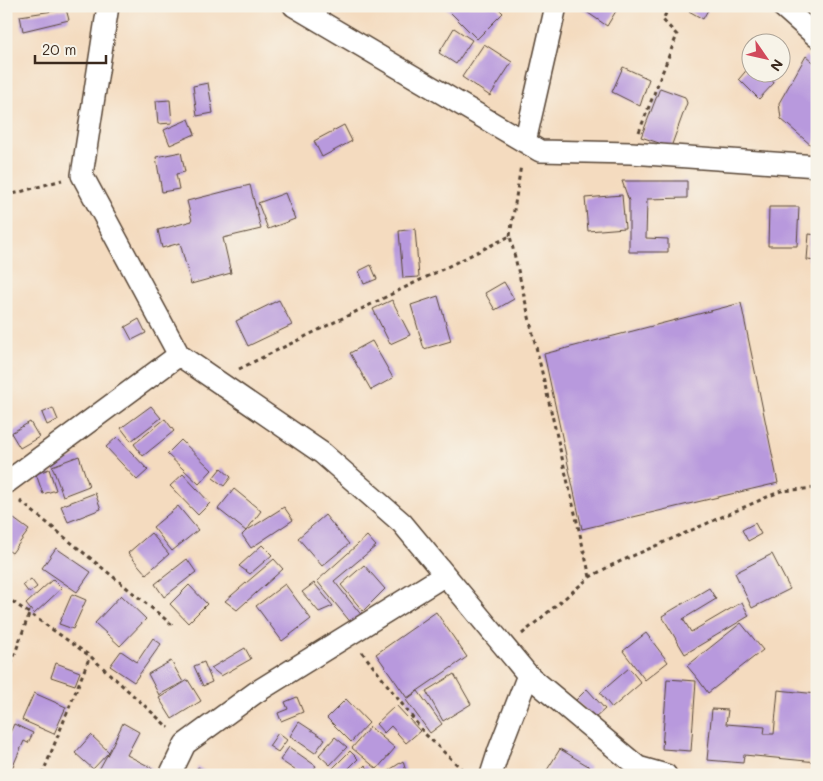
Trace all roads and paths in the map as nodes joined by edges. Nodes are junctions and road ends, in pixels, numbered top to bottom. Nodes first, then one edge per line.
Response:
1 (108, 6) edge
2 (294, 6) edge
3 (556, 6) edge
4 (669, 6) edge
5 (782, 6) edge
6 (817, 38) edge
7 (525, 142) junction
8 (631, 153) junction
9 (817, 166) edge
10 (82, 174) junction
11 (6, 196) edge
12 (510, 236) junction
13 (179, 355) junction
14 (216, 381) junction
15 (817, 488) edge
16 (10, 489) edge
17 (445, 575) junction
18 (590, 578) junction
19 (6, 597) edge
20 (29, 614) junction
21 (174, 627) dead end
22 (349, 635) junction
23 (506, 648) junction
24 (90, 656) junction
25 (528, 675) junction
26 (6, 679) edge
27 (185, 744) junction
28 (42, 775) edge
29 (170, 775) edge
30 (468, 775) edge
31 (491, 775) edge
32 (666, 775) edge

1 - 10 street
2 - 7 street
3 - 7 street
4 - 8 path
5 - 6 street
7 - 8 street
7 - 12 path
8 - 9 street
10 - 11 path
10 - 13 street
12 - 14 path
12 - 18 path
13 - 14 street
13 - 16 street
14 - 17 street
15 - 18 path
16 - 21 path
17 - 22 street
17 - 23 street
18 - 23 path
19 - 20 path
20 - 24 path
20 - 26 path
22 - 27 street
22 - 30 path
23 - 25 street
24 - 27 path
24 - 28 path
25 - 31 street
25 - 32 street
27 - 29 street

